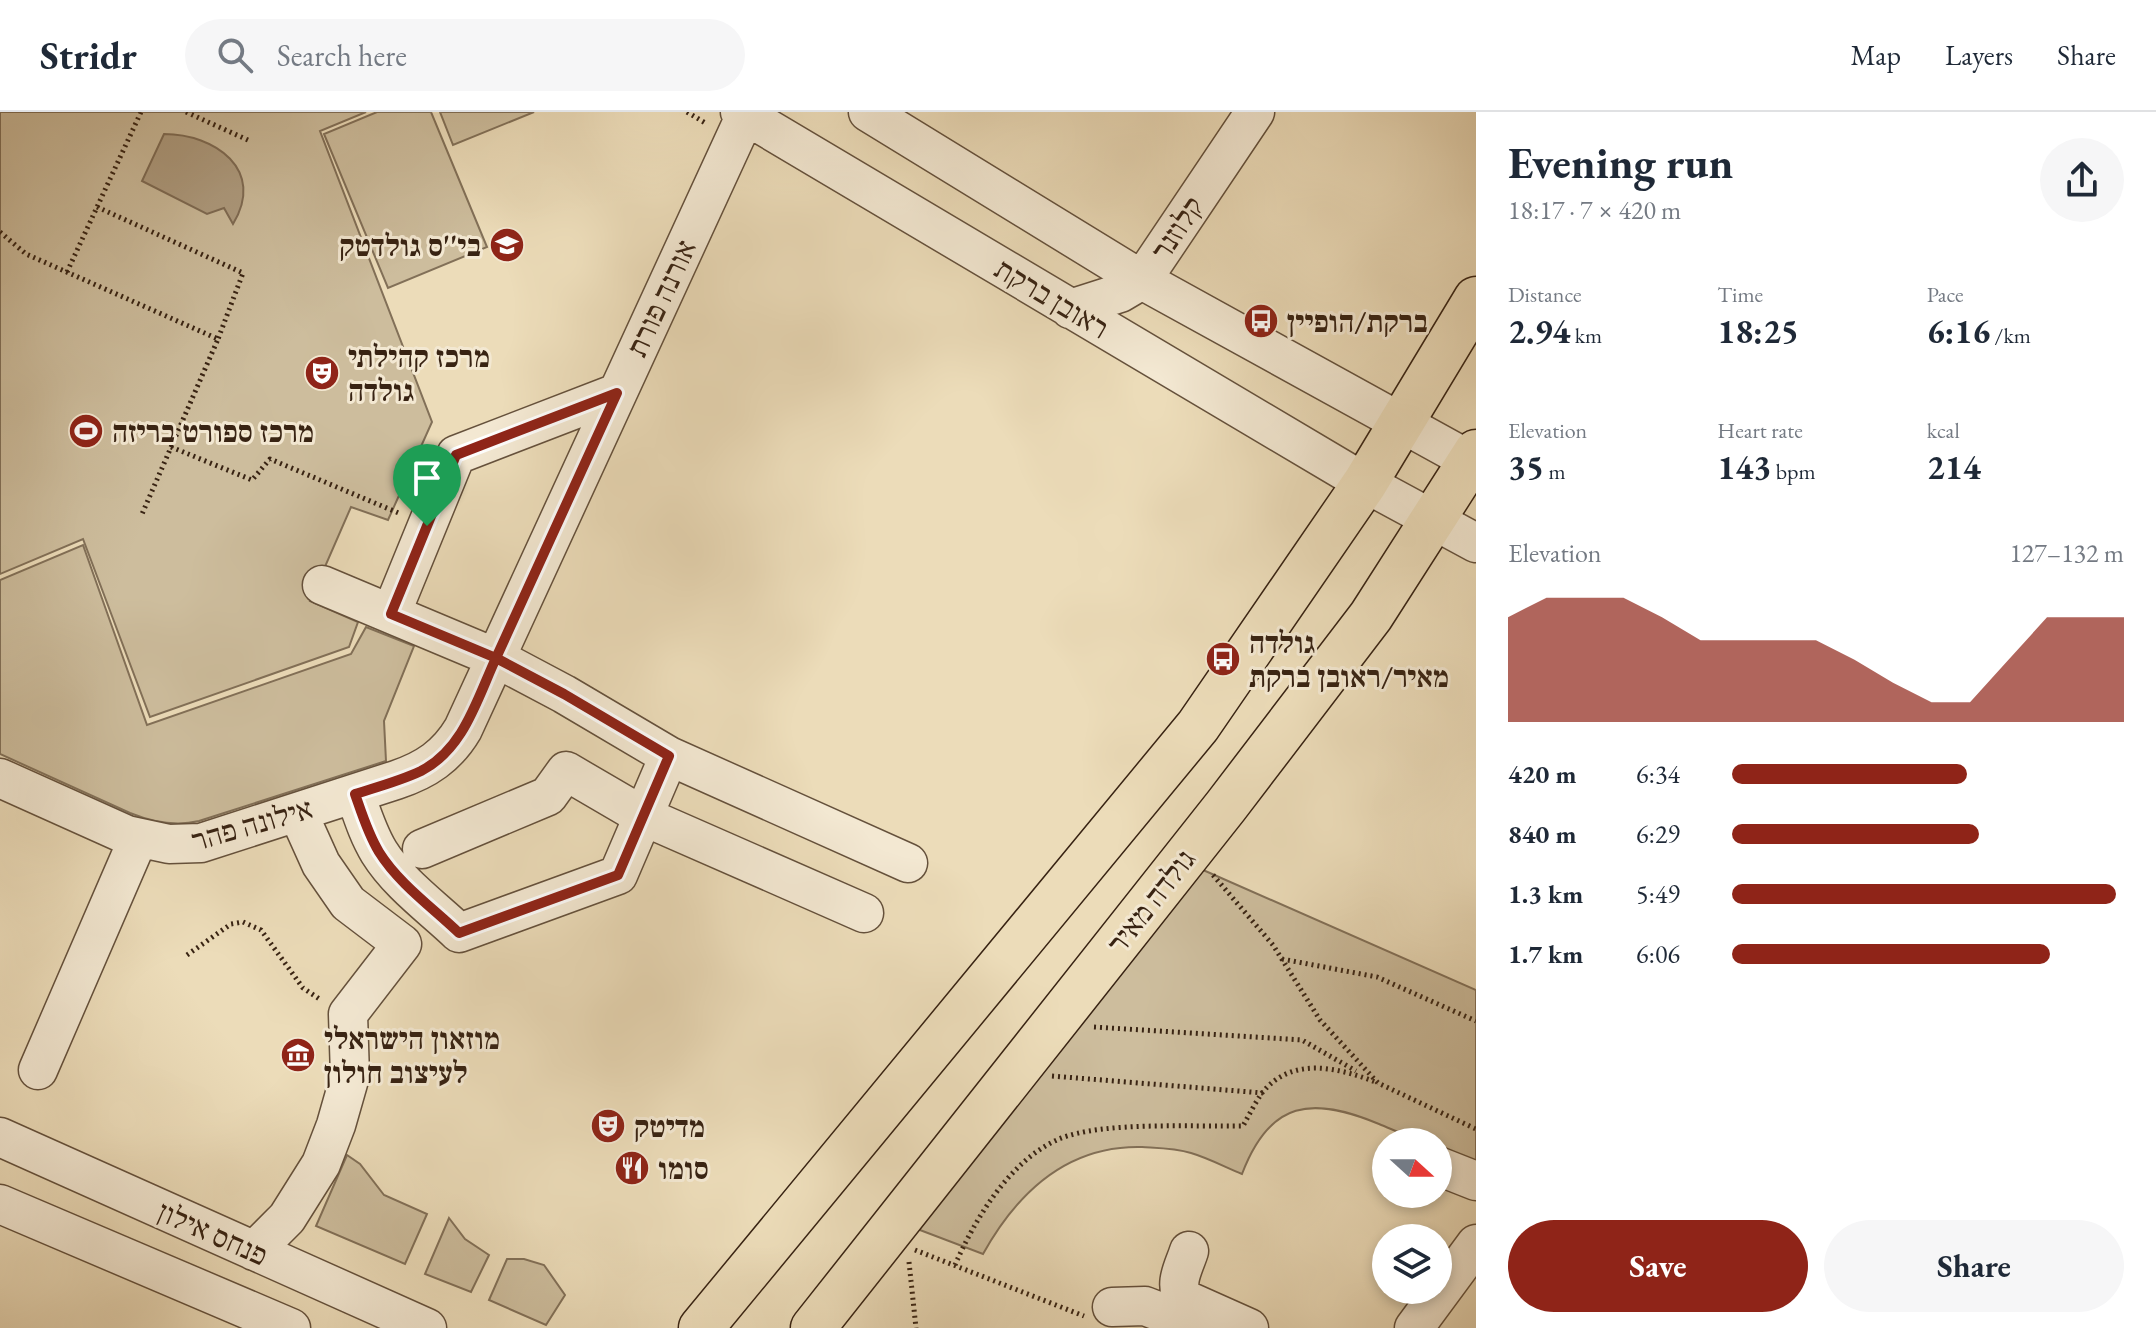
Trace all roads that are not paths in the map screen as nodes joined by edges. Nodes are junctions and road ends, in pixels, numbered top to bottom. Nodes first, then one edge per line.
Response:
1 (868, 112) edge
2 (1255, 112) edge
3 (744, 113) edge
4 (1142, 280) junction
5 (1476, 299) edge
6 (1070, 309) junction
7 (617, 393) junction
8 (1402, 421) junction
9 (1474, 459) edge
10 (1365, 483) junction
11 (1431, 521) junction
12 (1476, 543) edge
13 (322, 585) dead end
14 (391, 614) junction
15 (496, 658) junction
16 (669, 756) junction
17 (0, 778) edge
18 (355, 794) junction
19 (298, 813) junction
20 (643, 816) junction
21 (138, 839) junction
22 (422, 849) dead end
23 (908, 863) dead end
24 (864, 913) dead end
25 (38, 1070) dead end
26 (0, 1137) edge
27 (1452, 1172) edge
28 (1476, 1181) edge
29 (0, 1204) edge
30 (1476, 1244) edge
31 (254, 1251) junction
32 (1189, 1251) dead end
33 (1455, 1276) junction
34 (1112, 1307) road end
35 (703, 1324) edge
36 (291, 1328) edge
37 (427, 1328) edge
38 (813, 1328) edge
39 (1202, 1328) edge
40 (1249, 1328) edge
41 (1414, 1328) edge
42 (1444, 1328) edge

1 - 4 street, ראובן ברקת
2 - 4 street, קלוזנר
3 - 6 street, ראובן ברקת
3 - 7 street, אורנה פורת
4 - 6 street, קלוזנר
4 - 8 street, ראובן ברקת
5 - 8 main road
6 - 10 street, ראובן ברקת
7 - 14 street
7 - 15 street, אורנה פורת
8 - 9 street, ראובן ברקת
8 - 10 main road
9 - 11 main road, גולדה מאיר
10 - 11 street, ראובן ברקת
10 - 35 main road
11 - 12 street, ראובן ברקת
11 - 38 main road, גולדה מאיר
13 - 14 street
14 - 15 street
15 - 16 street
15 - 18 street, אילונה פהר
16 - 20 street
16 - 23 street
17 - 21 street, אילונה פהר
18 - 19 street, אילונה פהר
18 - 20 street
19 - 21 street, אילונה פהר
19 - 31 street
20 - 22 street
20 - 24 street
21 - 25 street
26 - 31 street, פנחס אילון
27 - 28 street
29 - 36 street, פנחס אילון
30 - 33 street
31 - 37 street, פנחס אילון
32 - 40 street
33 - 41 street
33 - 42 street
34 - 39 street

